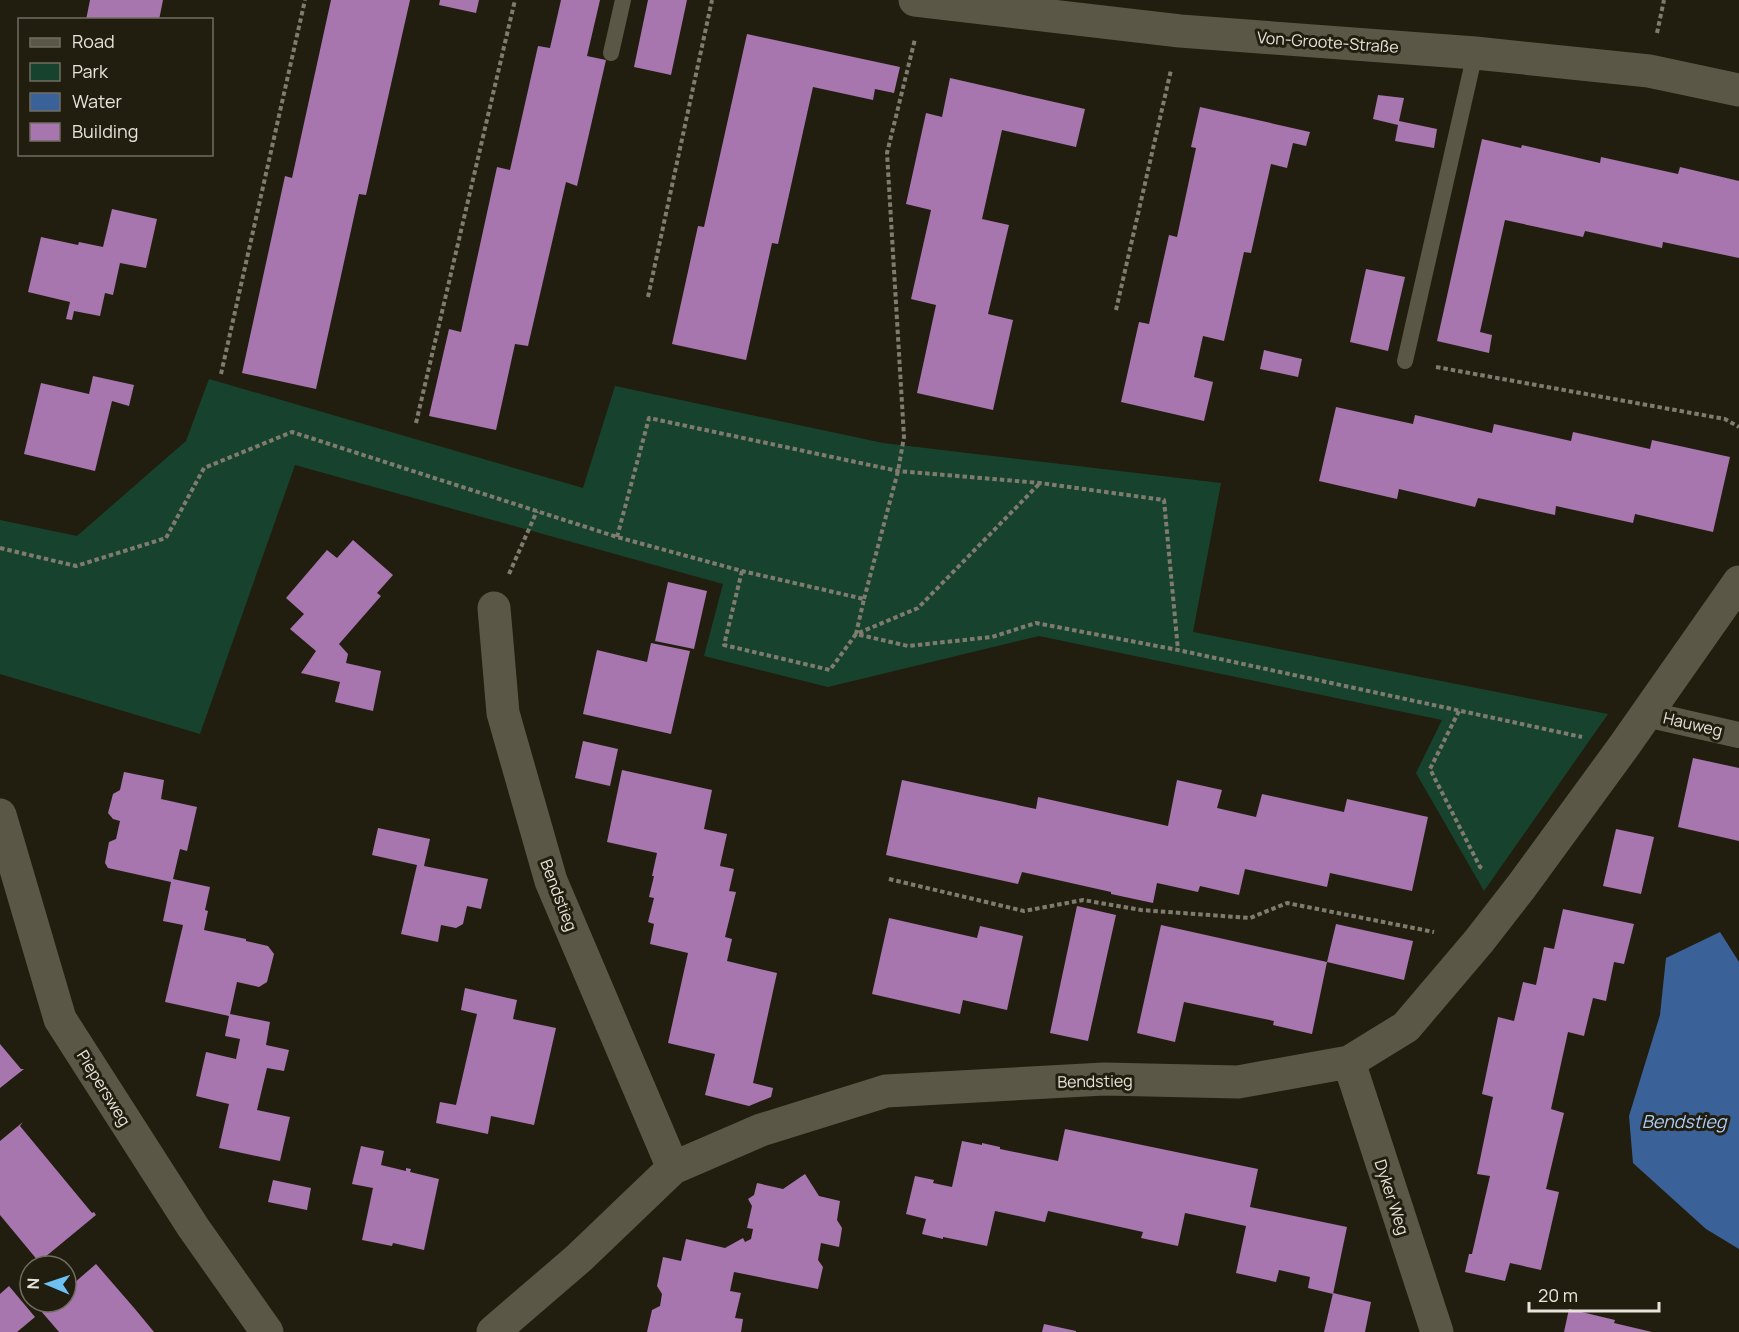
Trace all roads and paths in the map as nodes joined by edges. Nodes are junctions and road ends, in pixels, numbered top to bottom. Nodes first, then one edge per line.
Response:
1 (304, 0) edge
2 (515, 0) edge
3 (623, 0) edge
4 (712, 0) edge
5 (919, 1) edge
6 (1180, 31) junction
7 (611, 53) dead end
8 (1475, 53) junction
9 (1739, 90) edge
10 (648, 297) dead end
11 (1116, 309) dead end
12 (1405, 361) joint
13 (221, 374) dead end
14 (416, 423) dead end
15 (1739, 427) edge
16 (898, 471) junction
17 (1040, 483) junction
18 (537, 511) junction
19 (617, 537) junction
20 (0, 548) edge
21 (742, 571) junction
22 (1739, 582) edge
23 (864, 599) junction
24 (494, 608) joint
25 (856, 634) junction
26 (1178, 650) junction
27 (1459, 711) junction
28 (1646, 714) junction
29 (1739, 735) edge
30 (1624, 746) junction
31 (0, 815) edge
32 (889, 879) dead end
33 (1521, 887) junction
34 (1479, 941) junction
35 (1349, 1062) junction
36 (673, 1168) junction
37 (267, 1332) edge
38 (493, 1332) edge
39 (1437, 1332) edge

1 - 13 path
2 - 14 path
3 - 7 lane
4 - 10 path
5 - 6 street, Von-Groote-Straße
5 - 16 path
6 - 8 street, Von-Groote-Straße
6 - 11 path
8 - 9 street, Von-Groote-Straße
8 - 12 lane
12 - 15 path
16 - 17 path
16 - 19 path
16 - 23 path
17 - 25 path
17 - 26 path
18 - 19 path
18 - 20 path
18 - 24 path
19 - 21 path
21 - 23 path
21 - 25 path
22 - 28 street, Bendstieg
23 - 25 path
24 - 36 street, Bendstieg
25 - 26 path
26 - 27 path
27 - 30 path
27 - 33 path
28 - 29 street, Hauweg
28 - 30 street, Bendstieg
30 - 33 street, Bendstieg
31 - 37 street, Piepersweg
32 - 34 path
33 - 34 street, Bendstieg
34 - 35 street, Bendstieg
35 - 36 street, Bendstieg
35 - 39 street, Dyker Weg
36 - 38 street, Bendstieg

